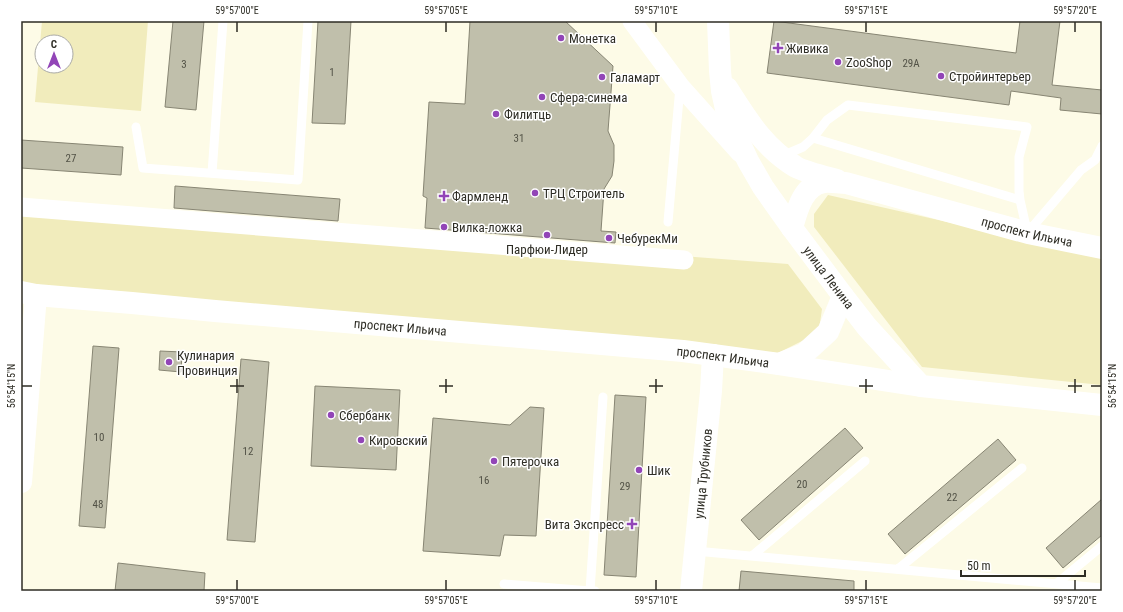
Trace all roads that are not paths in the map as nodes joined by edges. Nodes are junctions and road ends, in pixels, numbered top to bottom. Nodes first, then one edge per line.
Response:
1 (223, 21) edge
2 (308, 21) edge
3 (632, 21) edge
4 (718, 21) edge
5 (721, 77) junction
6 (680, 86) junction
7 (136, 126) dead end
8 (813, 138) junction
9 (1102, 146) edge
10 (781, 156) junction
11 (748, 161) junction
12 (212, 173) junction
13 (846, 183) junction
14 (1020, 200) junction
15 (21, 207) edge
16 (668, 222) dead end
17 (792, 228) junction
18 (1028, 232) junction
19 (1102, 248) edge
20 (684, 260) dead end
21 (29, 294) edge
22 (843, 296) junction
23 (713, 355) junction
24 (779, 364) junction
25 (921, 386) junction
26 (603, 397) dead end
27 (1102, 405) edge
28 (865, 461) dead end
29 (1022, 468) dead end
30 (21, 482) edge
31 (1102, 546) edge
32 (695, 551) junction
33 (752, 556) junction
34 (898, 570) junction
35 (504, 584) dead end
36 (1056, 584) junction
37 (1102, 588) edge
38 (590, 591) edge
39 (595, 591) edge
40 (691, 591) edge

1 - 12 lane
2 - 12 lane
3 - 6 street, улица Ленина
4 - 5 main road, улица Ленина
5 - 10 main road, улица Ленина
5 - 11 main road, улица Ленина
6 - 11 street, улица Ленина
6 - 16 lane
7 - 12 lane
8 - 10 lane
8 - 14 lane
8 - 14 lane
9 - 18 lane
10 - 13 main road, улица Ленина
11 - 17 main road, улица Ленина
13 - 17 main road, проспект Ильича
13 - 18 main road, проспект Ильича
14 - 18 lane
15 - 20 street
17 - 22 main road, улица Ленина
18 - 19 main road, проспект Ильича
21 - 23 main road, проспект Ильича
21 - 30 main road
22 - 24 main road, проспект Ильича
22 - 25 main road, улица Ленина
23 - 24 main road, проспект Ильича
23 - 32 main road, улица Трубников
24 - 25 main road, проспект Ильича
25 - 27 main road, проспект Ильича
26 - 38 lane
28 - 33 lane
29 - 34 lane
31 - 36 lane
32 - 33 lane
32 - 40 main road, улица Трубников
33 - 34 lane
34 - 36 lane
35 - 38 lane
36 - 37 lane
38 - 39 lane

